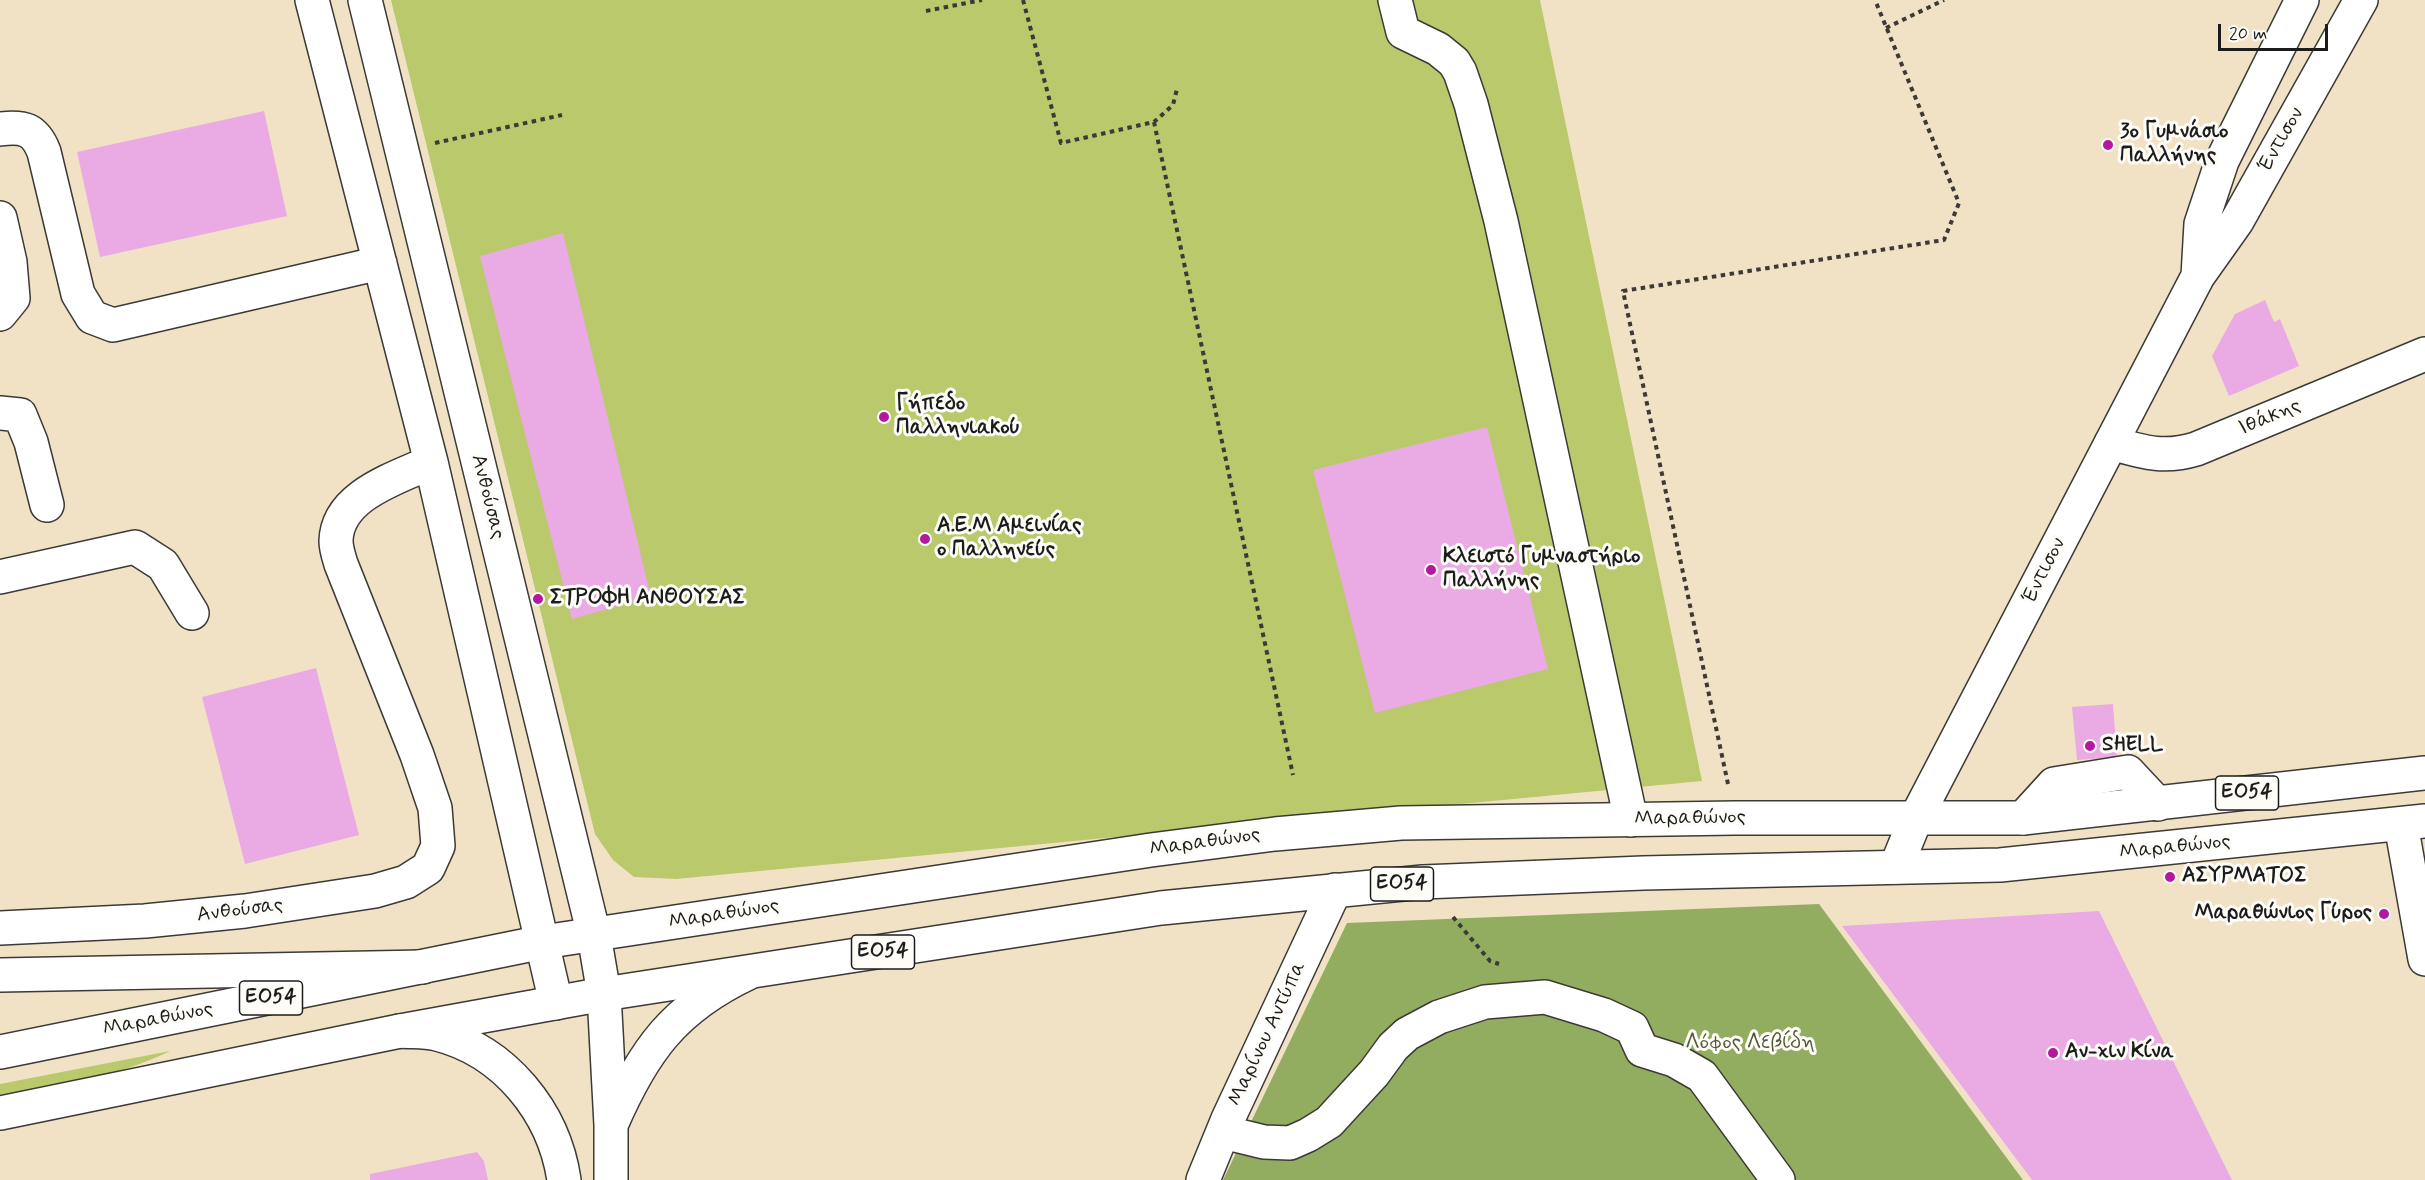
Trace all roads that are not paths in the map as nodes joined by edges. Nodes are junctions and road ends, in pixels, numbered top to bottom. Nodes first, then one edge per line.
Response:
1 (312, 0) edge
2 (366, 0) edge
3 (1395, 0) edge
4 (2302, 0) edge
5 (2354, 3) edge
6 (0, 129) edge
7 (0, 218) edge
8 (380, 263) junction
9 (2198, 276) junction
10 (0, 314) edge
11 (2425, 354) edge
12 (0, 414) edge
13 (2111, 443) junction
14 (431, 462) junction
15 (47, 505) dead end
16 (0, 577) edge
17 (192, 613) dead end
18 (2425, 773) edge
19 (1916, 818) junction
20 (1631, 820) junction
21 (2413, 823) edge
22 (1896, 867) junction
23 (1335, 890) junction
24 (0, 928) edge
25 (594, 935) junction
26 (543, 942) junction
27 (2425, 959) edge
28 (423, 967) junction
29 (748, 973) junction
30 (0, 975) edge
31 (604, 994) junction
32 (556, 1003) junction
33 (400, 1031) junction
34 (0, 1053) edge
35 (0, 1113) edge
36 (611, 1125) junction
37 (1223, 1132) junction
38 (564, 1180) edge
39 (611, 1180) edge
40 (1203, 1180) edge
41 (1778, 1180) edge

1 - 8 main road
2 - 25 main road, Ανθούσας
3 - 20 main road
4 - 9 main road, Έντισον
5 - 9 main road, Έντισον
6 - 8 main road
7 - 10 main road
8 - 14 main road
9 - 13 main road, Έντισον
11 - 13 main road, Ιθάκης
12 - 15 main road
13 - 19 main road, Έντισον
14 - 24 main road, Ανθούσας
14 - 26 main road
16 - 17 main road
18 - 19 main road, Μαραθώνος / ΕΟ54
19 - 20 main road, Μαραθώνος / ΕΟ54
19 - 22 main road, Έντισον
20 - 25 main road, Μαραθώνος / ΕΟ54
21 - 22 main road, Μαραθώνος / ΕΟ54
21 - 27 main road
22 - 23 main road, Μαραθώνος / ΕΟ54
23 - 29 main road, Μαραθώνος / ΕΟ54
23 - 37 main road, Μαρίνου Αντύπα
25 - 26 main road, Μαραθώνος / ΕΟ54
25 - 31 main road, Ανθούσας
26 - 28 main road, Μαραθώνος / ΕΟ54
26 - 32 main road
28 - 30 main road
28 - 34 main road, Μαραθώνος / ΕΟ54
29 - 31 main road, Μαραθώνος / ΕΟ54
29 - 36 main road
31 - 32 main road, Μαραθώνος / ΕΟ54
31 - 36 main road, Ανθούσας
32 - 33 main road, Μαραθώνος / ΕΟ54
33 - 35 main road, Μαραθώνος / ΕΟ54
33 - 38 main road
36 - 39 main road, Ανθούσας
37 - 40 main road, Μαρίνου Αντύπα
37 - 41 main road

